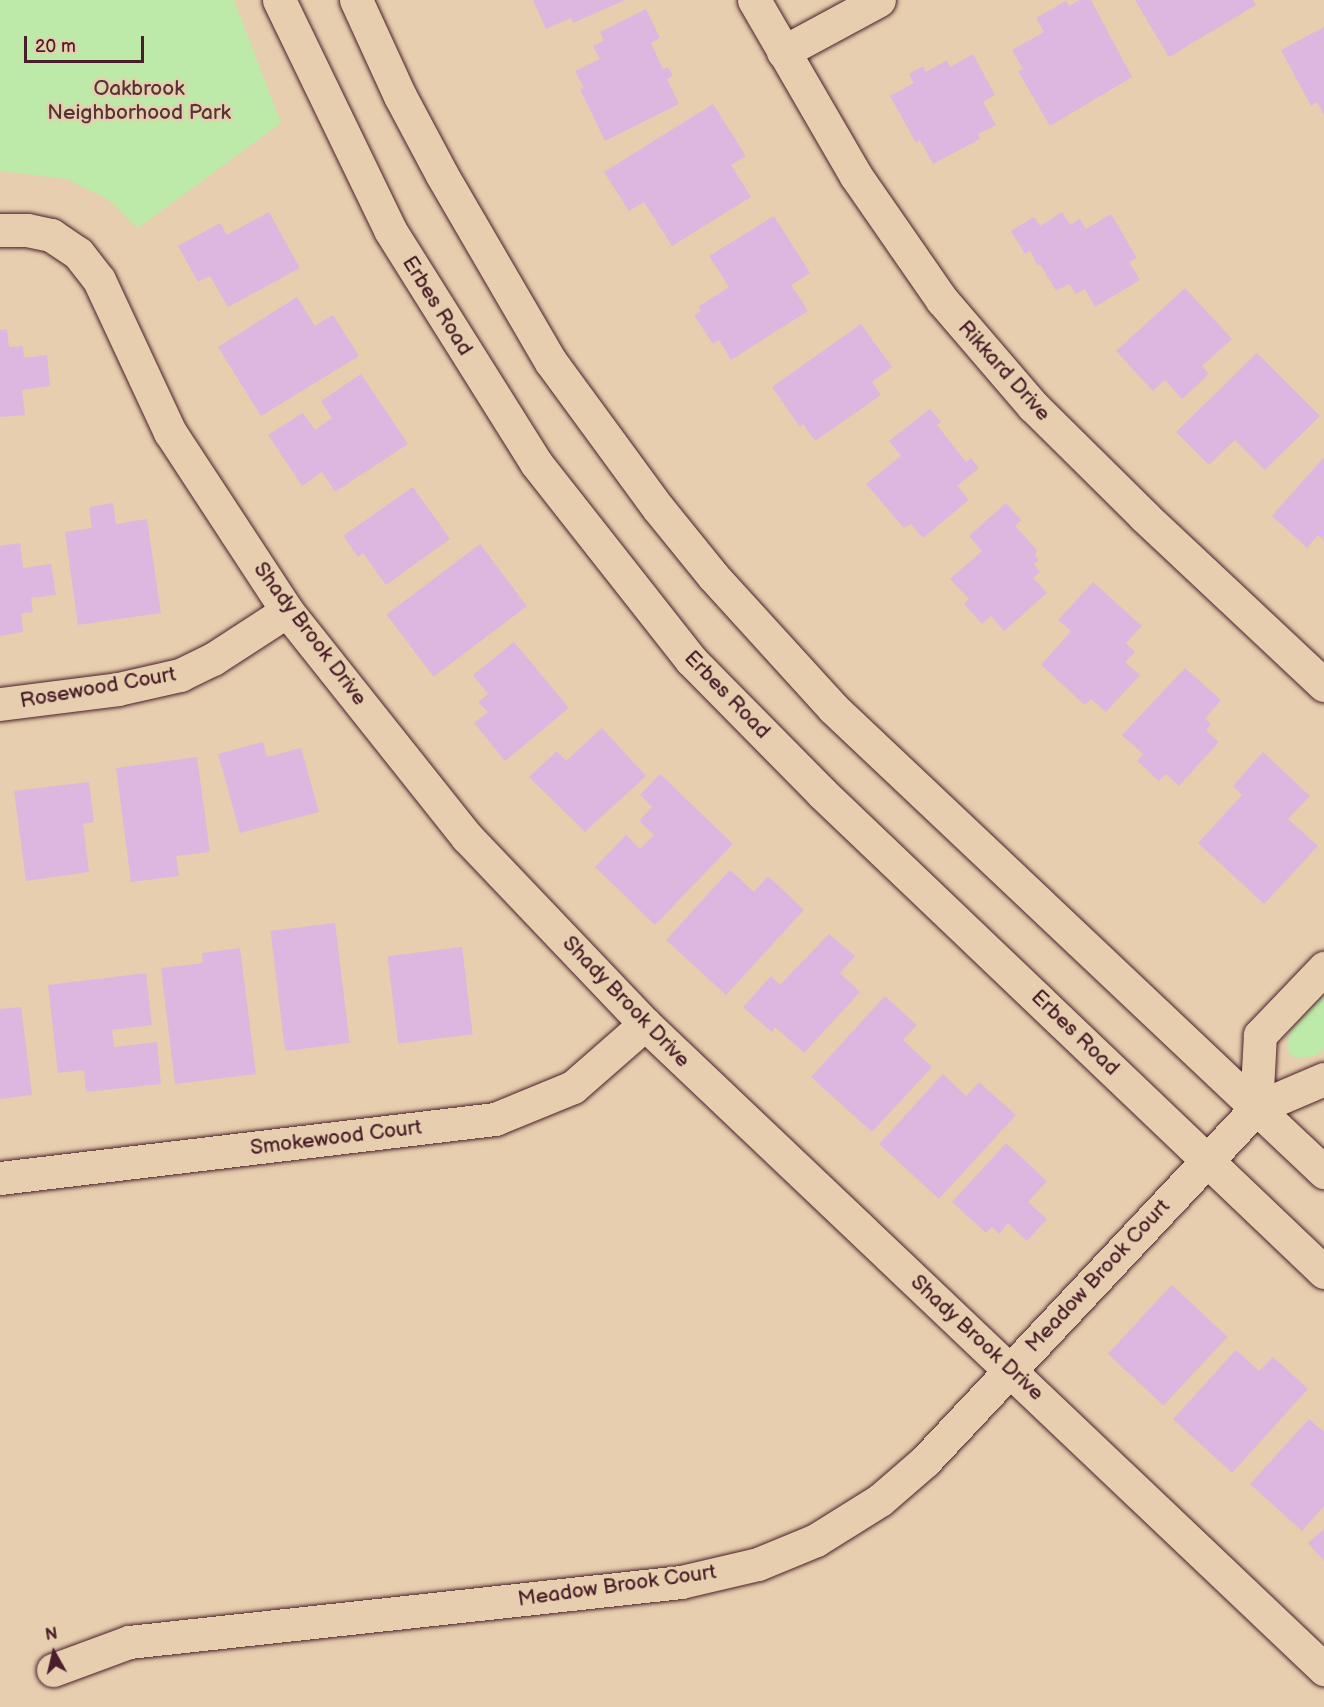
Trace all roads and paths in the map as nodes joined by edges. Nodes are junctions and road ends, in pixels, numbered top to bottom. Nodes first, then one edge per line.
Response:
1 (279, 0) edge
2 (356, 0) edge
3 (754, 0) edge
4 (879, 0) edge
5 (783, 52) junction
6 (0, 230) edge
7 (287, 610) junction
8 (1324, 685) edge
9 (0, 704) edge
10 (1324, 968) edge
11 (645, 1024) junction
12 (1324, 1079) edge
13 (1256, 1108) junction
14 (1207, 1158) junction
15 (1324, 1172) edge
16 (0, 1178) edge
17 (1324, 1272) edge
18 (1011, 1370) junction
19 (1324, 1669) edge
20 (53, 1670) dead end

1 - 14 street, Erbes Road
2 - 13 street
3 - 5 street, Rikkard Drive
4 - 5 street
5 - 8 street, Rikkard Drive
6 - 7 street, Shady Brook Drive
7 - 9 street, Rosewood Court
7 - 11 street, Shady Brook Drive
10 - 13 street
11 - 16 street, Smokewood Court
11 - 18 street, Shady Brook Drive
12 - 13 street, Meadow Brook Court
13 - 14 street, Meadow Brook Court
13 - 15 street
14 - 17 street, Erbes Road
14 - 18 street, Meadow Brook Court
18 - 19 street, Shady Brook Drive
18 - 20 street, Meadow Brook Court

